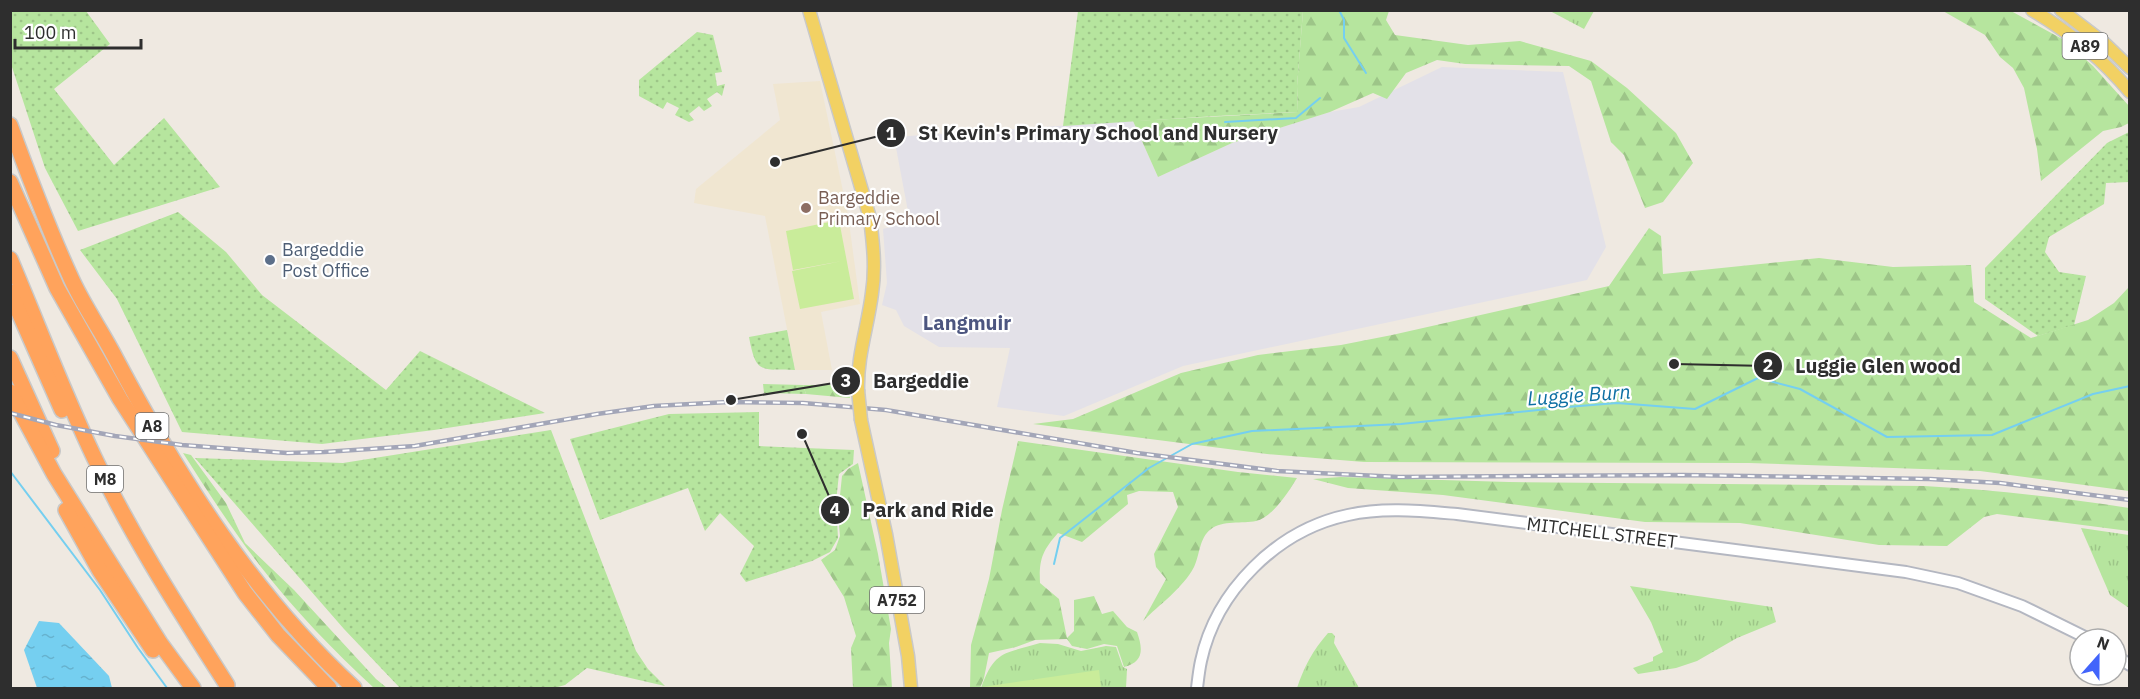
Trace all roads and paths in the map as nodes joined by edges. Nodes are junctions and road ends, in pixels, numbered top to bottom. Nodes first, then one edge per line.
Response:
1 (809, 10) edge
2 (2032, 10) edge
3 (2061, 10) edge
4 (2130, 68) edge
5 (2130, 92) edge
6 (10, 125) edge
7 (10, 182) edge
8 (10, 259) edge
9 (10, 292) edge
10 (10, 358) edge
11 (10, 392) edge
12 (10, 407) edge
13 (98, 542) junction
14 (2068, 629) edge
15 (229, 687) edge
16 (182, 688) edge
17 (193, 688) edge
18 (329, 688) edge
19 (354, 688) edge
20 (911, 688) edge
21 (1197, 688) edge

1 - 20 main road, A752, bridge
2 - 5 main road, A89
3 - 4 main road, A89
6 - 19 highway, A8
7 - 18 highway, A8
8 - 15 highway, M8
9 - 15 highway, M8
10 - 13 highway, M8
11 - 13 highway, M8
12 - 16 highway
13 - 17 highway, M8
14 - 21 street, MITCHELL STREET

